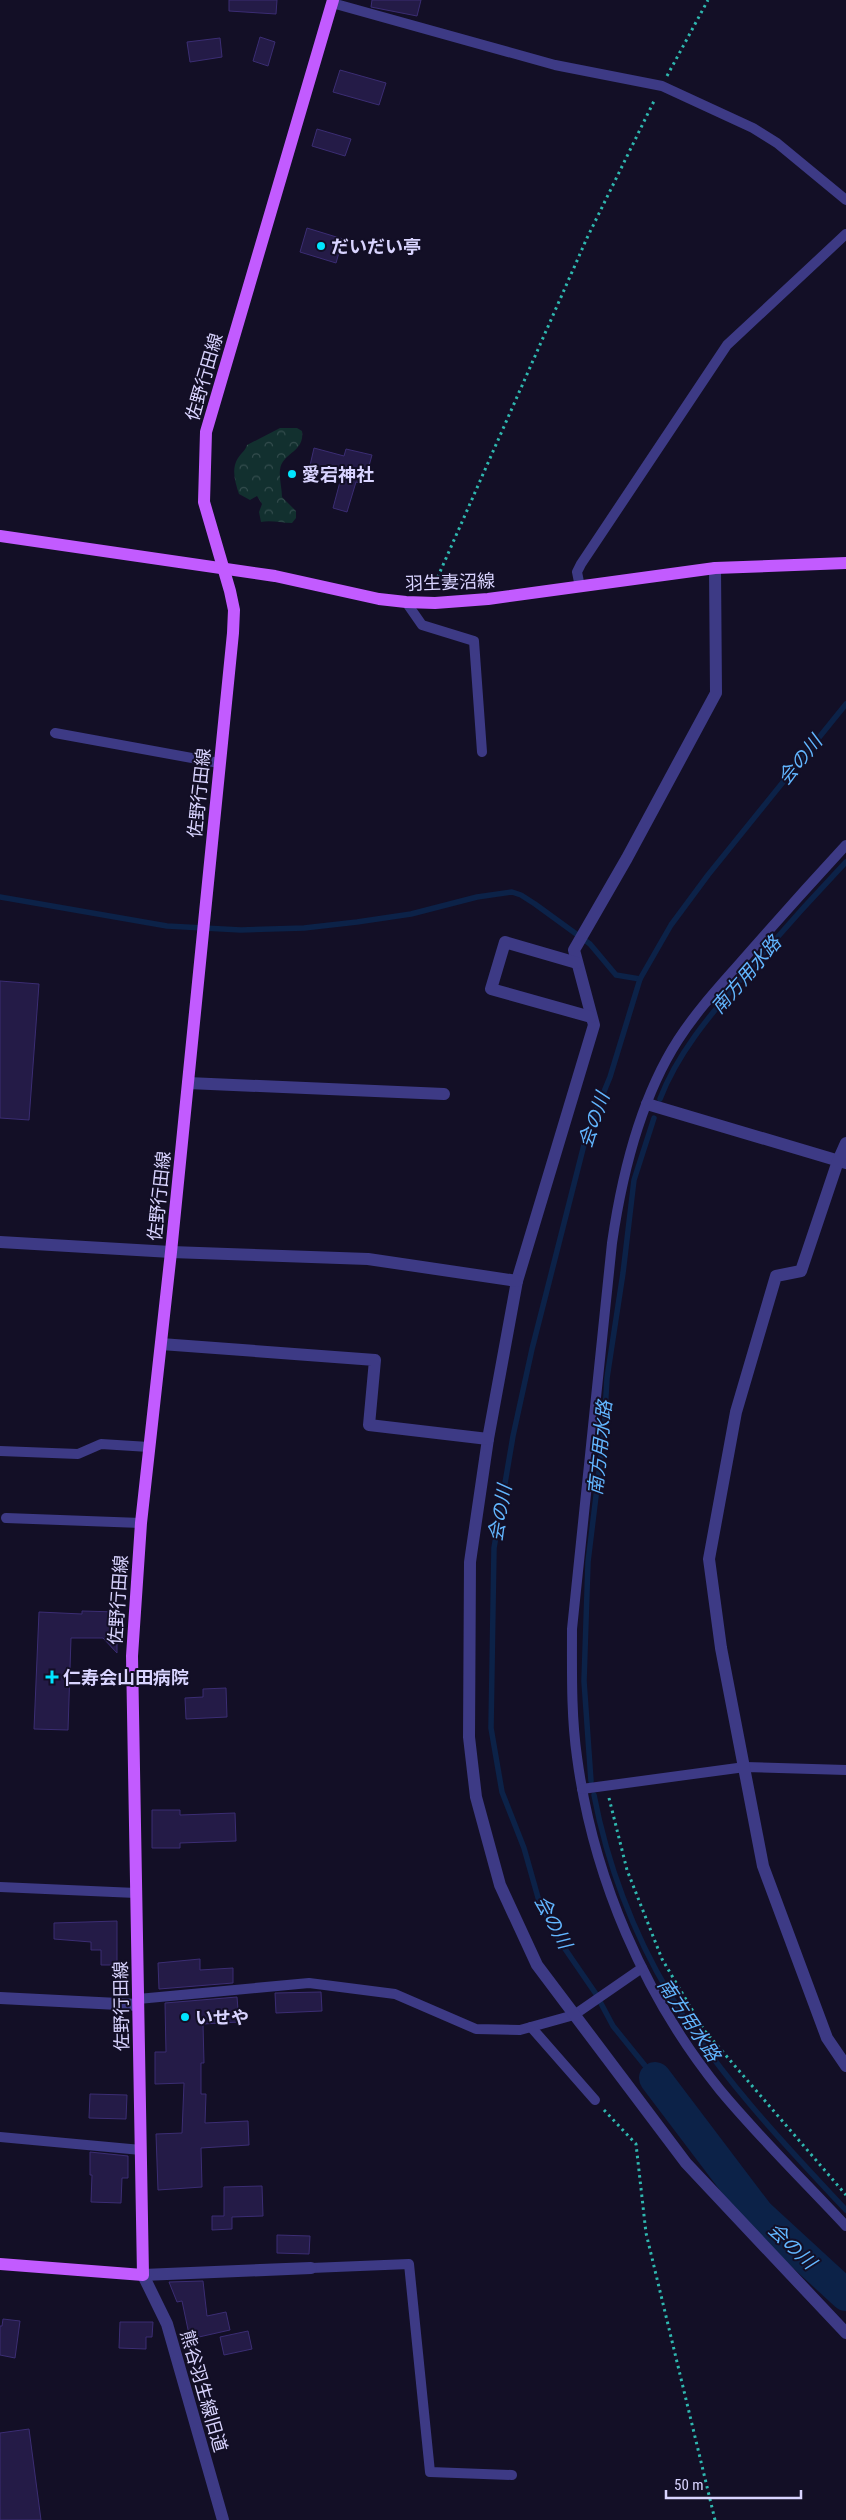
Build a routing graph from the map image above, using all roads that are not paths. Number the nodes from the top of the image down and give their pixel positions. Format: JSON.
{"nodes":[{"id":1,"x":333,"y":2,"type":"edge"},
{"id":2,"x":846,"y":200,"type":"edge"},
{"id":3,"x":846,"y":234,"type":"edge"},
{"id":4,"x":0,"y":536,"type":"edge"},
{"id":5,"x":846,"y":563,"type":"edge"},
{"id":6,"x":715,"y":568,"type":"junction"},
{"id":7,"x":224,"y":569,"type":"junction"},
{"id":8,"x":580,"y":587,"type":"junction"},
{"id":9,"x":406,"y":602,"type":"junction"},
{"id":10,"x":55,"y":733,"type":"dead end"},
{"id":11,"x":482,"y":752,"type":"dead end"},
{"id":12,"x":219,"y":763,"type":"junction"},
{"id":13,"x":846,"y":845,"type":"edge"},
{"id":14,"x":578,"y":963,"type":"junction"},
{"id":15,"x":591,"y":1017,"type":"junction"},
{"id":16,"x":188,"y":1083,"type":"junction"},
{"id":17,"x":444,"y":1094,"type":"dead end"},
{"id":18,"x":647,"y":1104,"type":"junction"},
{"id":19,"x":846,"y":1142,"type":"edge"},
{"id":20,"x":842,"y":1162,"type":"edge"},
{"id":21,"x":0,"y":1242,"type":"edge"},
{"id":22,"x":172,"y":1252,"type":"junction"},
{"id":23,"x":518,"y":1281,"type":"junction"},
{"id":24,"x":161,"y":1344,"type":"junction"},
{"id":25,"x":488,"y":1439,"type":"junction"},
{"id":26,"x":150,"y":1447,"type":"junction"},
{"id":27,"x":0,"y":1451,"type":"edge"},
{"id":28,"x":6,"y":1518,"type":"dead end"},
{"id":29,"x":141,"y":1523,"type":"junction"},
{"id":30,"x":745,"y":1767,"type":"junction"},
{"id":31,"x":846,"y":1770,"type":"edge"},
{"id":32,"x":582,"y":1789,"type":"junction"},
{"id":33,"x":0,"y":1887,"type":"edge"},
{"id":34,"x":136,"y":1894,"type":"junction"},
{"id":35,"x":642,"y":1968,"type":"junction"},
{"id":36,"x":0,"y":1998,"type":"edge"},
{"id":37,"x":138,"y":2002,"type":"junction"},
{"id":38,"x":574,"y":2015,"type":"junction"},
{"id":39,"x":531,"y":2027,"type":"junction"},
{"id":40,"x":846,"y":2066,"type":"edge"},
{"id":41,"x":595,"y":2100,"type":"road end"},
{"id":42,"x":0,"y":2137,"type":"edge"},
{"id":43,"x":141,"y":2150,"type":"junction"},
{"id":44,"x":846,"y":2226,"type":"edge"},
{"id":45,"x":0,"y":2264,"type":"edge"},
{"id":46,"x":311,"y":2268,"type":"joint"},
{"id":47,"x":143,"y":2275,"type":"junction"},
{"id":48,"x":846,"y":2333,"type":"edge"},
{"id":49,"x":512,"y":2475,"type":"dead end"},
{"id":50,"x":223,"y":2520,"type":"edge"}],
"edges":[{"from":1,"to":2,"type":"lane"},
{"from":1,"to":7,"type":"main road","name":"佐野行田線"},
{"from":3,"to":8,"type":"lane"},
{"from":4,"to":7,"type":"main road","name":"羽生妻沼線"},
{"from":5,"to":6,"type":"main road","name":"羽生妻沼線"},
{"from":6,"to":8,"type":"main road","name":"羽生妻沼線"},
{"from":6,"to":14,"type":"street"},
{"from":7,"to":9,"type":"main road","name":"羽生妻沼線"},
{"from":7,"to":12,"type":"main road","name":"佐野行田線"},
{"from":8,"to":9,"type":"main road","name":"羽生妻沼線"},
{"from":9,"to":11,"type":"lane"},
{"from":10,"to":12,"type":"lane"},
{"from":12,"to":16,"type":"main road","name":"佐野行田線"},
{"from":13,"to":18,"type":"lane"},
{"from":14,"to":15,"type":"street"},
{"from":14,"to":15,"type":"street"},
{"from":15,"to":23,"type":"street"},
{"from":16,"to":17,"type":"street"},
{"from":16,"to":22,"type":"main road","name":"佐野行田線"},
{"from":18,"to":20,"type":"street"},
{"from":18,"to":32,"type":"lane"},
{"from":19,"to":20,"type":"street"},
{"from":20,"to":30,"type":"street"},
{"from":21,"to":22,"type":"street"},
{"from":22,"to":23,"type":"street"},
{"from":22,"to":24,"type":"main road","name":"佐野行田線"},
{"from":23,"to":25,"type":"street"},
{"from":24,"to":25,"type":"street"},
{"from":24,"to":26,"type":"main road","name":"佐野行田線"},
{"from":25,"to":38,"type":"street"},
{"from":26,"to":27,"type":"lane"},
{"from":26,"to":29,"type":"main road","name":"佐野行田線"},
{"from":28,"to":29,"type":"lane"},
{"from":29,"to":34,"type":"main road","name":"佐野行田線"},
{"from":30,"to":31,"type":"lane"},
{"from":30,"to":32,"type":"lane"},
{"from":30,"to":40,"type":"street"},
{"from":32,"to":35,"type":"lane"},
{"from":33,"to":34,"type":"lane"},
{"from":34,"to":37,"type":"main road","name":"佐野行田線"},
{"from":35,"to":38,"type":"lane"},
{"from":35,"to":44,"type":"lane"},
{"from":36,"to":37,"type":"street"},
{"from":37,"to":39,"type":"lane"},
{"from":37,"to":43,"type":"main road","name":"佐野行田線"},
{"from":38,"to":39,"type":"lane"},
{"from":38,"to":48,"type":"street"},
{"from":39,"to":41,"type":"lane"},
{"from":42,"to":43,"type":"lane"},
{"from":43,"to":47,"type":"main road","name":"佐野行田線"},
{"from":45,"to":47,"type":"main road"},
{"from":46,"to":47,"type":"street"},
{"from":46,"to":49,"type":"lane"},
{"from":47,"to":50,"type":"street","name":"熊谷羽生線旧道"}]}
